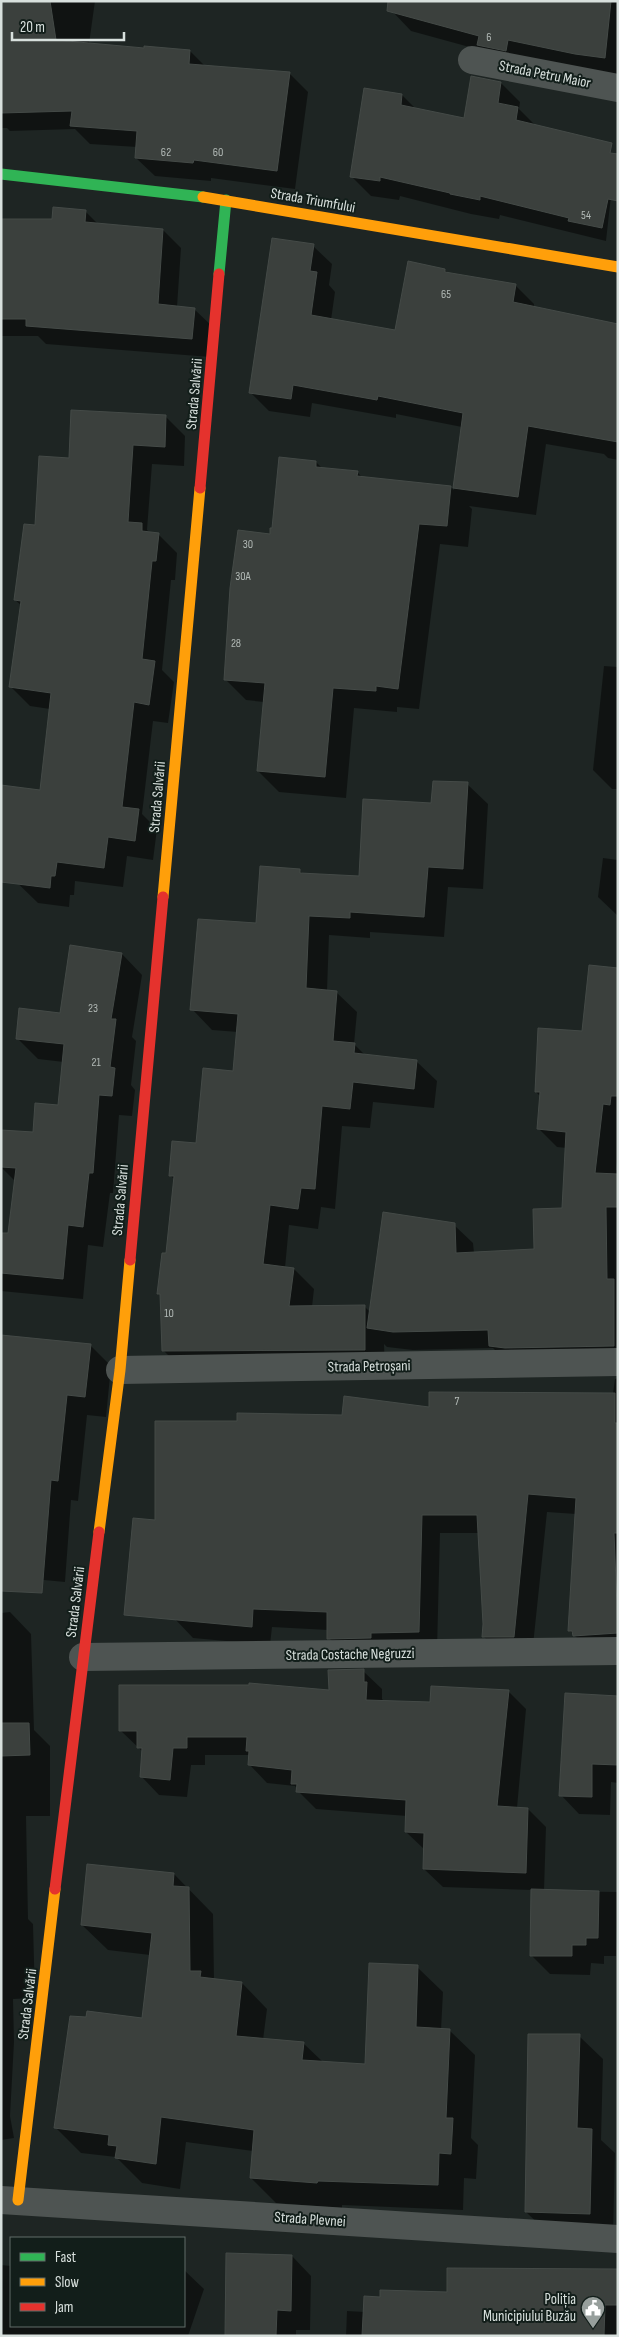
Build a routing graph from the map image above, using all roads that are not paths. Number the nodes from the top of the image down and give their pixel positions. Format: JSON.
{"nodes":[{"id":1,"x":472,"y":60,"type":"dead end"},
{"id":2,"x":618,"y":88,"type":"edge"},
{"id":3,"x":1,"y":174,"type":"edge"},
{"id":4,"x":226,"y":200,"type":"junction"},
{"id":5,"x":618,"y":266,"type":"edge"},
{"id":6,"x":618,"y":1362,"type":"edge"},
{"id":7,"x":120,"y":1370,"type":"junction"},
{"id":8,"x":618,"y":1651,"type":"edge"},
{"id":9,"x":83,"y":1657,"type":"junction"},
{"id":10,"x":10,"y":2200,"type":"edge"},
{"id":11,"x":618,"y":2239,"type":"edge"}],
"edges":[{"from":1,"to":2,"type":"street","name":"Strada Petru Maior"},
{"from":3,"to":4,"type":"street","name":"Strada Triumfului"},
{"from":4,"to":5,"type":"street","name":"Strada Triumfului"},
{"from":4,"to":7,"type":"street","name":"Strada Salvării"},
{"from":6,"to":7,"type":"street","name":"Strada Petroșani"},
{"from":7,"to":9,"type":"street","name":"Strada Salvării"},
{"from":8,"to":9,"type":"street","name":"Strada Costache Negruzzi"},
{"from":9,"to":10,"type":"street","name":"Strada Salvării"},
{"from":10,"to":11,"type":"street","name":"Strada Plevnei"}]}
